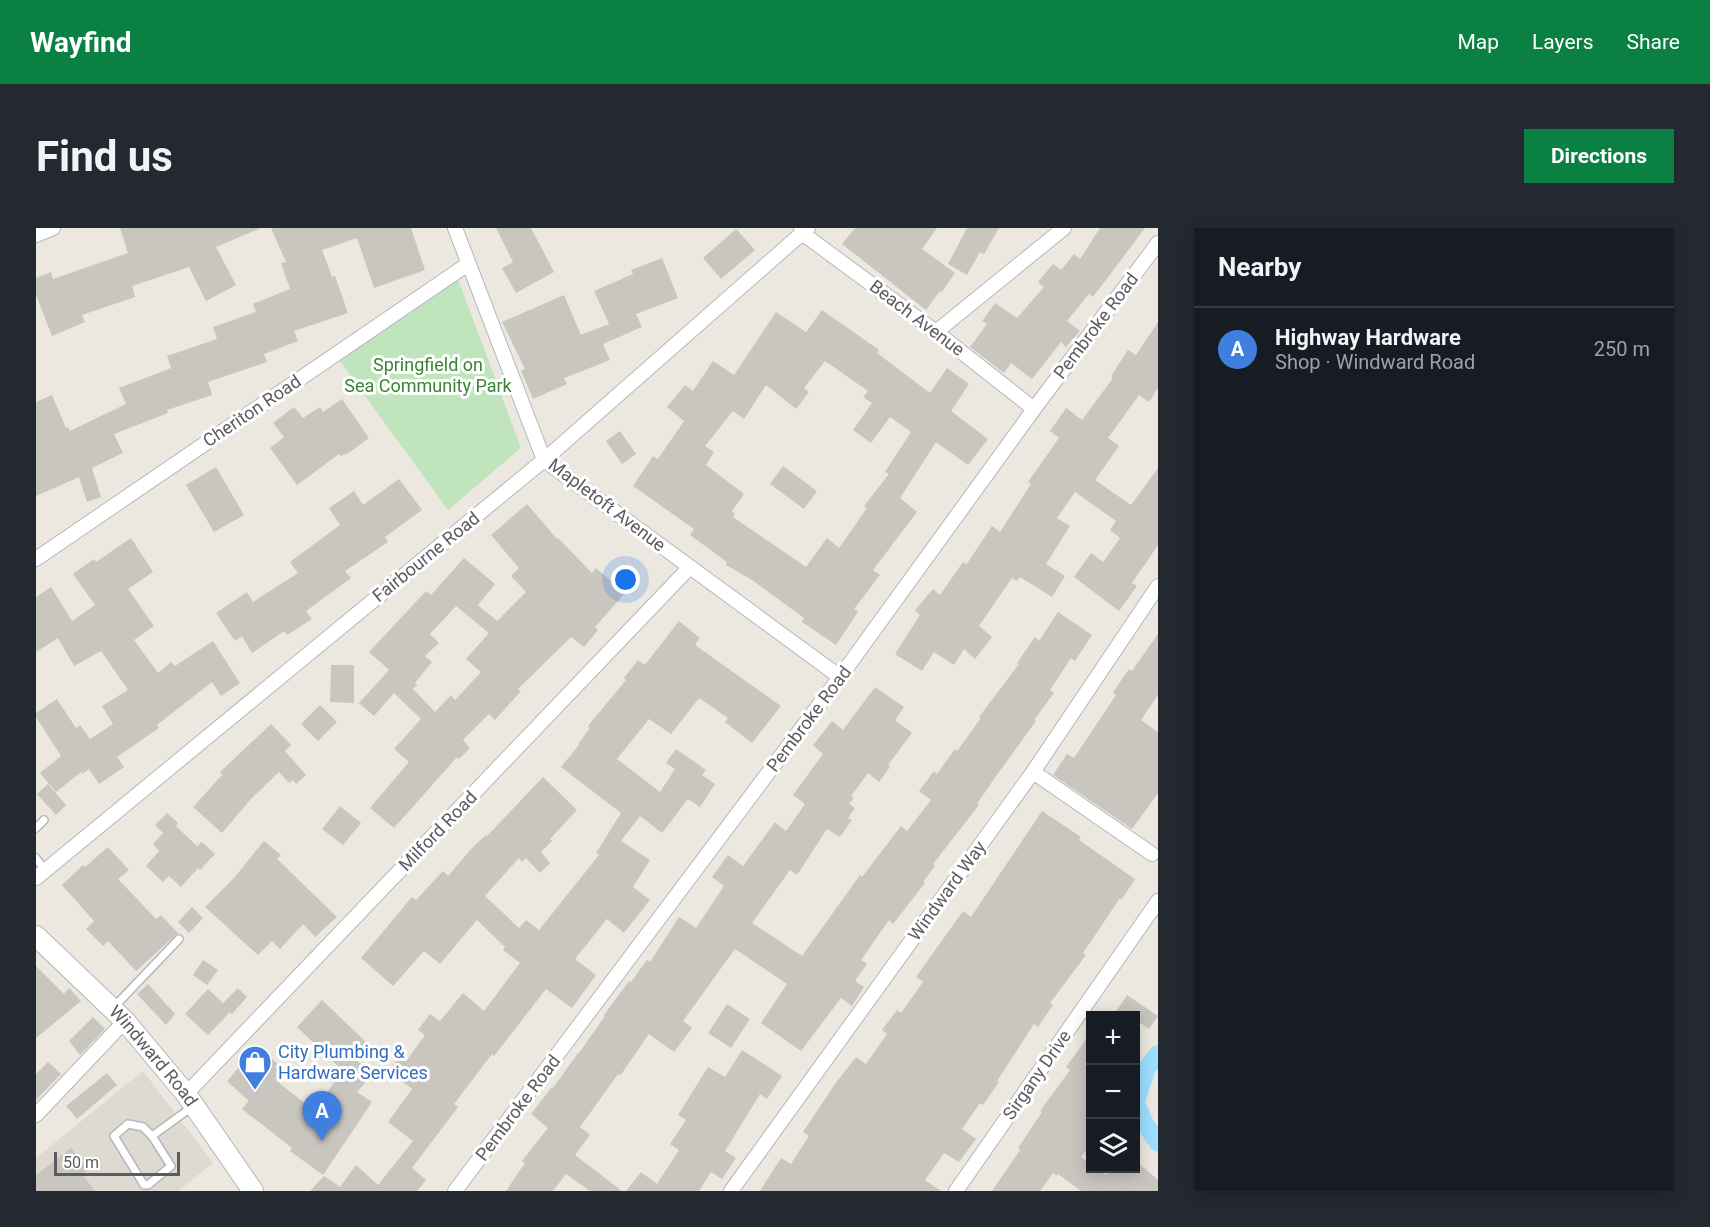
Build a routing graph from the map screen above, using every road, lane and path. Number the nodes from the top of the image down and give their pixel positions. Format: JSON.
{"nodes":[{"id":1,"x":52,"y":228,"type":"edge"},
{"id":2,"x":455,"y":228,"type":"edge"},
{"id":3,"x":1064,"y":228,"type":"edge"},
{"id":4,"x":804,"y":230,"type":"edge"},
{"id":5,"x":36,"y":235,"type":"edge"},
{"id":6,"x":1158,"y":243,"type":"edge"},
{"id":7,"x":468,"y":264,"type":"junction"},
{"id":8,"x":936,"y":332,"type":"junction"},
{"id":9,"x":1034,"y":409,"type":"junction"},
{"id":10,"x":544,"y":460,"type":"junction"},
{"id":11,"x":36,"y":559,"type":"edge"},
{"id":12,"x":690,"y":567,"type":"junction"},
{"id":13,"x":1158,"y":586,"type":"edge"},
{"id":14,"x":840,"y":677,"type":"junction"},
{"id":15,"x":1033,"y":772,"type":"junction"},
{"id":16,"x":44,"y":820,"type":"dead end"},
{"id":17,"x":36,"y":828,"type":"edge"},
{"id":18,"x":1156,"y":853,"type":"edge"},
{"id":19,"x":36,"y":858,"type":"edge"},
{"id":20,"x":41,"y":874,"type":"edge"},
{"id":21,"x":1158,"y":901,"type":"edge"},
{"id":22,"x":36,"y":936,"type":"edge"},
{"id":23,"x":179,"y":939,"type":"dead end"},
{"id":24,"x":119,"y":1015,"type":"junction"},
{"id":25,"x":190,"y":1100,"type":"junction"},
{"id":26,"x":36,"y":1115,"type":"edge"},
{"id":27,"x":152,"y":1136,"type":"junction"},
{"id":28,"x":144,"y":1188,"type":"edge"},
{"id":29,"x":254,"y":1191,"type":"edge"},
{"id":30,"x":455,"y":1191,"type":"edge"},
{"id":31,"x":731,"y":1191,"type":"edge"},
{"id":32,"x":956,"y":1191,"type":"edge"}],
"edges":[{"from":1,"to":5,"type":"street"},
{"from":2,"to":7,"type":"street","name":"Mapletoft Avenue"},
{"from":3,"to":8,"type":"street"},
{"from":4,"to":8,"type":"street","name":"Beach Avenue"},
{"from":4,"to":10,"type":"street","name":"Fairbourne Road"},
{"from":6,"to":9,"type":"street","name":"Pembroke Road"},
{"from":7,"to":10,"type":"street","name":"Mapletoft Avenue"},
{"from":7,"to":11,"type":"street","name":"Cheriton Road"},
{"from":8,"to":9,"type":"street","name":"Beach Avenue"},
{"from":9,"to":14,"type":"street","name":"Pembroke Road"},
{"from":10,"to":12,"type":"street","name":"Mapletoft Avenue"},
{"from":10,"to":20,"type":"street","name":"Fairbourne Road"},
{"from":12,"to":14,"type":"street","name":"Mapletoft Avenue"},
{"from":12,"to":25,"type":"street","name":"Milford Road"},
{"from":13,"to":15,"type":"street","name":"Windward Way"},
{"from":14,"to":30,"type":"street","name":"Pembroke Road"},
{"from":15,"to":18,"type":"street"},
{"from":15,"to":31,"type":"street","name":"Windward Way"},
{"from":16,"to":17,"type":"lane"},
{"from":19,"to":20,"type":"lane"},
{"from":21,"to":32,"type":"street","name":"Sirgany Drive"},
{"from":22,"to":24,"type":"main road","name":"Windward Road"},
{"from":23,"to":24,"type":"lane"},
{"from":24,"to":25,"type":"main road","name":"Windward Road"},
{"from":24,"to":26,"type":"street"},
{"from":25,"to":27,"type":"lane"},
{"from":25,"to":29,"type":"main road","name":"Windward Road"},
{"from":27,"to":28,"type":"lane"},
{"from":27,"to":28,"type":"lane"}]}
